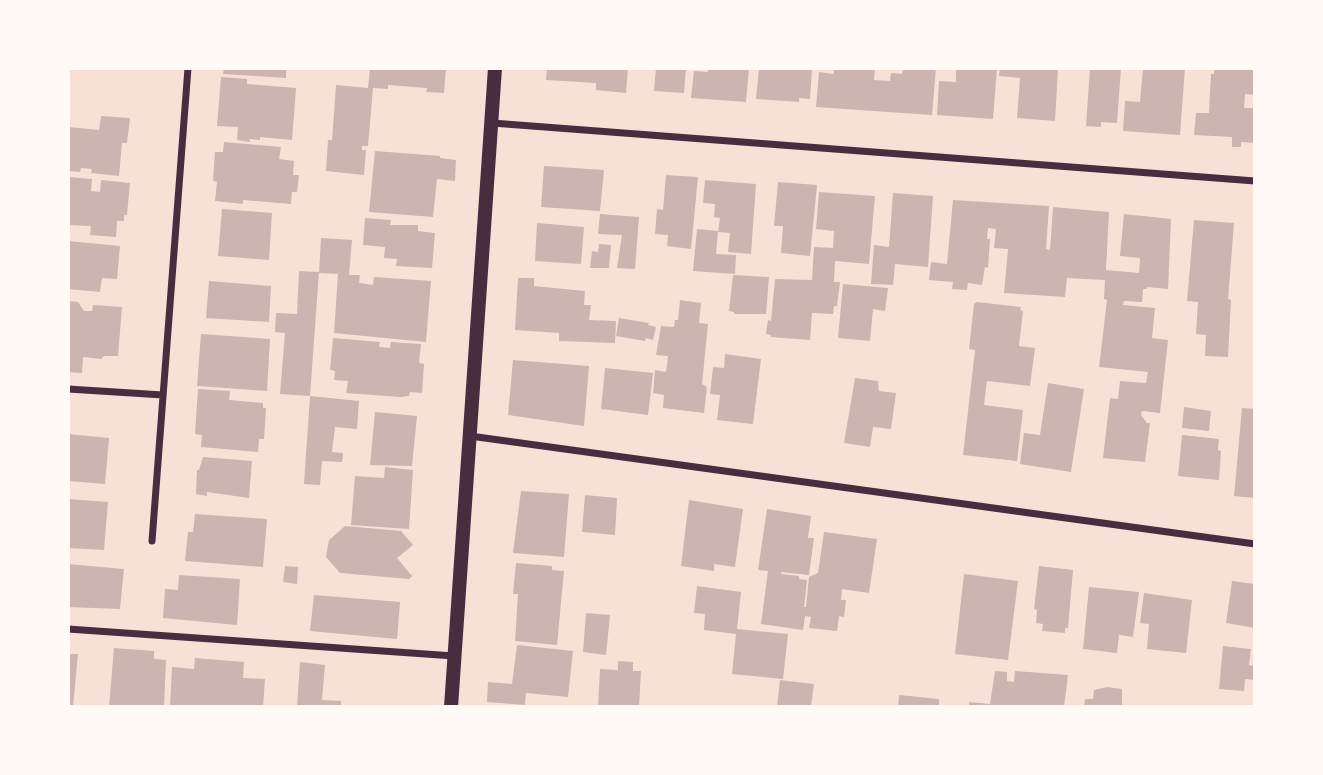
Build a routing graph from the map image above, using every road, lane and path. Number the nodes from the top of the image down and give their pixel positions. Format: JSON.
{"nodes":[{"id":1,"x":188,"y":68,"type":"edge"},
{"id":2,"x":495,"y":68,"type":"edge"},
{"id":3,"x":491,"y":122,"type":"junction"},
{"id":4,"x":1255,"y":181,"type":"edge"},
{"id":5,"x":68,"y":389,"type":"edge"},
{"id":6,"x":163,"y":395,"type":"junction"},
{"id":7,"x":470,"y":436,"type":"junction"},
{"id":8,"x":152,"y":541,"type":"dead end"},
{"id":9,"x":1255,"y":544,"type":"edge"},
{"id":10,"x":68,"y":629,"type":"edge"},
{"id":11,"x":454,"y":656,"type":"junction"},
{"id":12,"x":451,"y":707,"type":"edge"}],
"edges":[{"from":1,"to":6,"type":"street"},
{"from":2,"to":3,"type":"main road"},
{"from":3,"to":4,"type":"street"},
{"from":3,"to":7,"type":"main road"},
{"from":5,"to":6,"type":"street"},
{"from":6,"to":8,"type":"street"},
{"from":7,"to":9,"type":"street"},
{"from":7,"to":11,"type":"main road"},
{"from":10,"to":11,"type":"street"},
{"from":11,"to":12,"type":"main road"}]}
